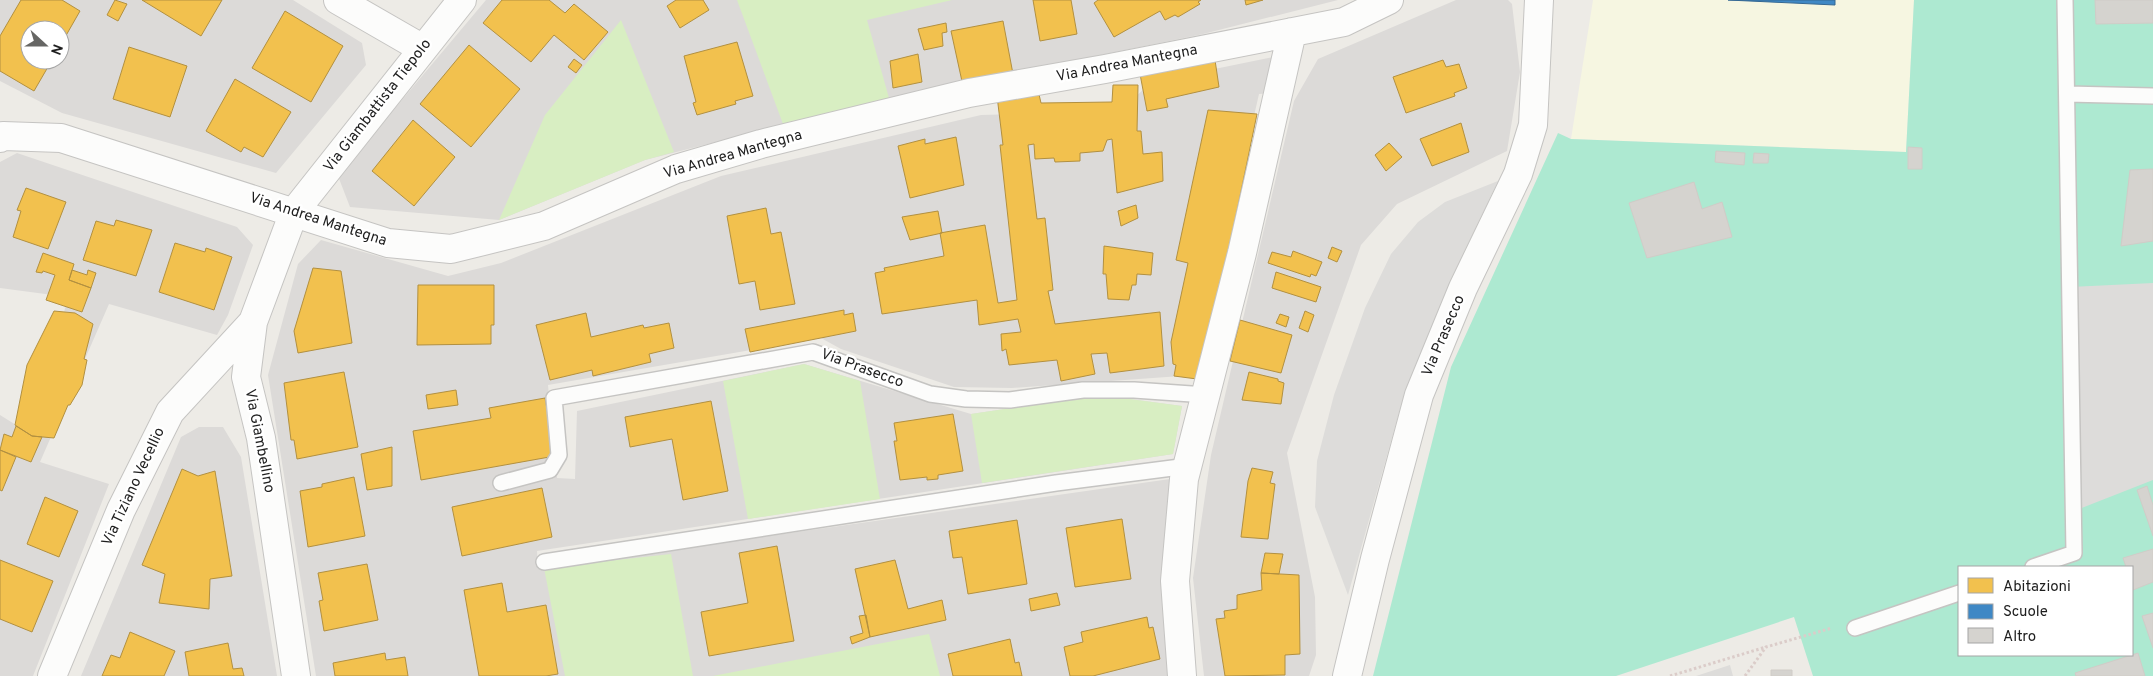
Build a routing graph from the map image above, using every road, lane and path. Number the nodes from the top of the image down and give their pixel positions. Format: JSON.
{"nodes":[{"id":1,"x":338,"y":0,"type":"edge"},
{"id":2,"x":462,"y":0,"type":"edge"},
{"id":3,"x":1389,"y":0,"type":"edge"},
{"id":4,"x":1539,"y":0,"type":"edge"},
{"id":5,"x":2065,"y":0,"type":"edge"},
{"id":6,"x":1292,"y":32,"type":"junction"},
{"id":7,"x":423,"y":49,"type":"junction"},
{"id":8,"x":2067,"y":94,"type":"junction"},
{"id":9,"x":2153,"y":96,"type":"edge"},
{"id":10,"x":0,"y":138,"type":"edge"},
{"id":11,"x":294,"y":212,"type":"junction"},
{"id":12,"x":253,"y":322,"type":"junction"},
{"id":13,"x":1206,"y":395,"type":"junction"},
{"id":14,"x":1188,"y":466,"type":"junction"},
{"id":15,"x":501,"y":483,"type":"dead end"},
{"id":16,"x":544,"y":562,"type":"dead end"},
{"id":17,"x":2036,"y":566,"type":"edge"},
{"id":18,"x":1958,"y":593,"type":"edge"},
{"id":19,"x":1855,"y":628,"type":"joint"},
{"id":20,"x":1766,"y":647,"type":"junction"},
{"id":21,"x":52,"y":676,"type":"edge"},
{"id":22,"x":296,"y":676,"type":"edge"},
{"id":23,"x":1182,"y":676,"type":"edge"},
{"id":24,"x":1347,"y":676,"type":"edge"},
{"id":25,"x":1670,"y":676,"type":"edge"},
{"id":26,"x":1745,"y":676,"type":"edge"}],
"edges":[{"from":1,"to":7,"type":"street"},
{"from":2,"to":7,"type":"street","name":"Via Giambattista Tiepolo"},
{"from":3,"to":6,"type":"street","name":"Via Andrea Mantegna"},
{"from":4,"to":24,"type":"street","name":"Via Prasecco"},
{"from":5,"to":8,"type":"lane"},
{"from":6,"to":11,"type":"street","name":"Via Andrea Mantegna"},
{"from":6,"to":13,"type":"street"},
{"from":7,"to":11,"type":"street","name":"Via Giambattista Tiepolo"},
{"from":8,"to":9,"type":"lane"},
{"from":8,"to":17,"type":"lane"},
{"from":10,"to":11,"type":"street","name":"Via Andrea Mantegna"},
{"from":11,"to":12,"type":"street","name":"Via Giambellino"},
{"from":12,"to":21,"type":"street","name":"Via Tiziano Vecellio"},
{"from":12,"to":22,"type":"street","name":"Via Giambellino"},
{"from":13,"to":14,"type":"street"},
{"from":13,"to":15,"type":"lane","name":"Via Prasecco"},
{"from":14,"to":16,"type":"lane"},
{"from":14,"to":23,"type":"street"},
{"from":18,"to":19,"type":"lane"},
{"from":19,"to":20,"type":"path"},
{"from":20,"to":25,"type":"path"},
{"from":20,"to":26,"type":"path"}]}
